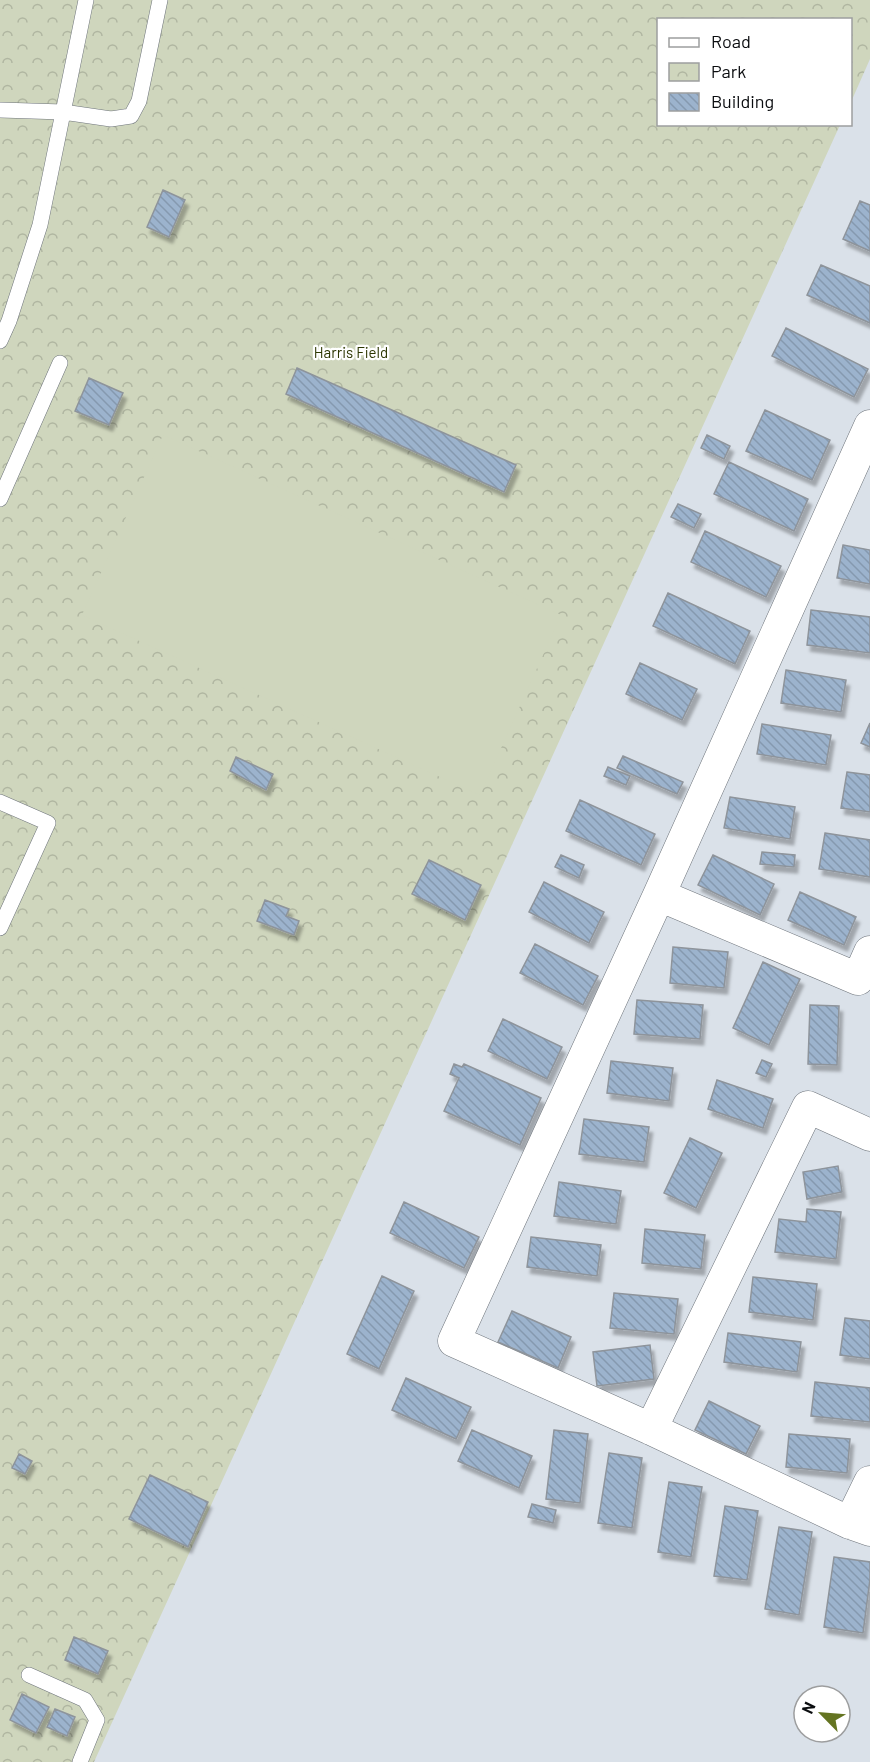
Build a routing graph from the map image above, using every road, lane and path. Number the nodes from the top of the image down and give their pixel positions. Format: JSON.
{"nodes":[{"id":1,"x":86,"y":0,"type":"edge"},
{"id":2,"x":160,"y":0,"type":"edge"},
{"id":3,"x":0,"y":110,"type":"edge"},
{"id":4,"x":63,"y":112,"type":"junction"},
{"id":5,"x":0,"y":341,"type":"edge"},
{"id":6,"x":60,"y":363,"type":"dead end"},
{"id":7,"x":868,"y":435,"type":"edge"},
{"id":8,"x":0,"y":499,"type":"edge"},
{"id":9,"x":0,"y":802,"type":"edge"},
{"id":10,"x":659,"y":895,"type":"junction"},
{"id":11,"x":0,"y":927,"type":"edge"},
{"id":12,"x":870,"y":952,"type":"edge"},
{"id":13,"x":870,"y":1135,"type":"edge"},
{"id":14,"x":651,"y":1429,"type":"junction"},
{"id":15,"x":870,"y":1482,"type":"edge"},
{"id":16,"x":860,"y":1526,"type":"edge"},
{"id":17,"x":29,"y":1675,"type":"dead end"},
{"id":18,"x":80,"y":1762,"type":"edge"}],
"edges":[{"from":1,"to":4,"type":"lane"},
{"from":2,"to":4,"type":"lane"},
{"from":3,"to":4,"type":"lane"},
{"from":4,"to":5,"type":"lane"},
{"from":6,"to":8,"type":"lane"},
{"from":7,"to":10,"type":"street"},
{"from":9,"to":11,"type":"lane"},
{"from":10,"to":12,"type":"street"},
{"from":10,"to":14,"type":"street"},
{"from":13,"to":14,"type":"street"},
{"from":14,"to":16,"type":"street"},
{"from":15,"to":16,"type":"street"},
{"from":17,"to":18,"type":"lane"}]}
